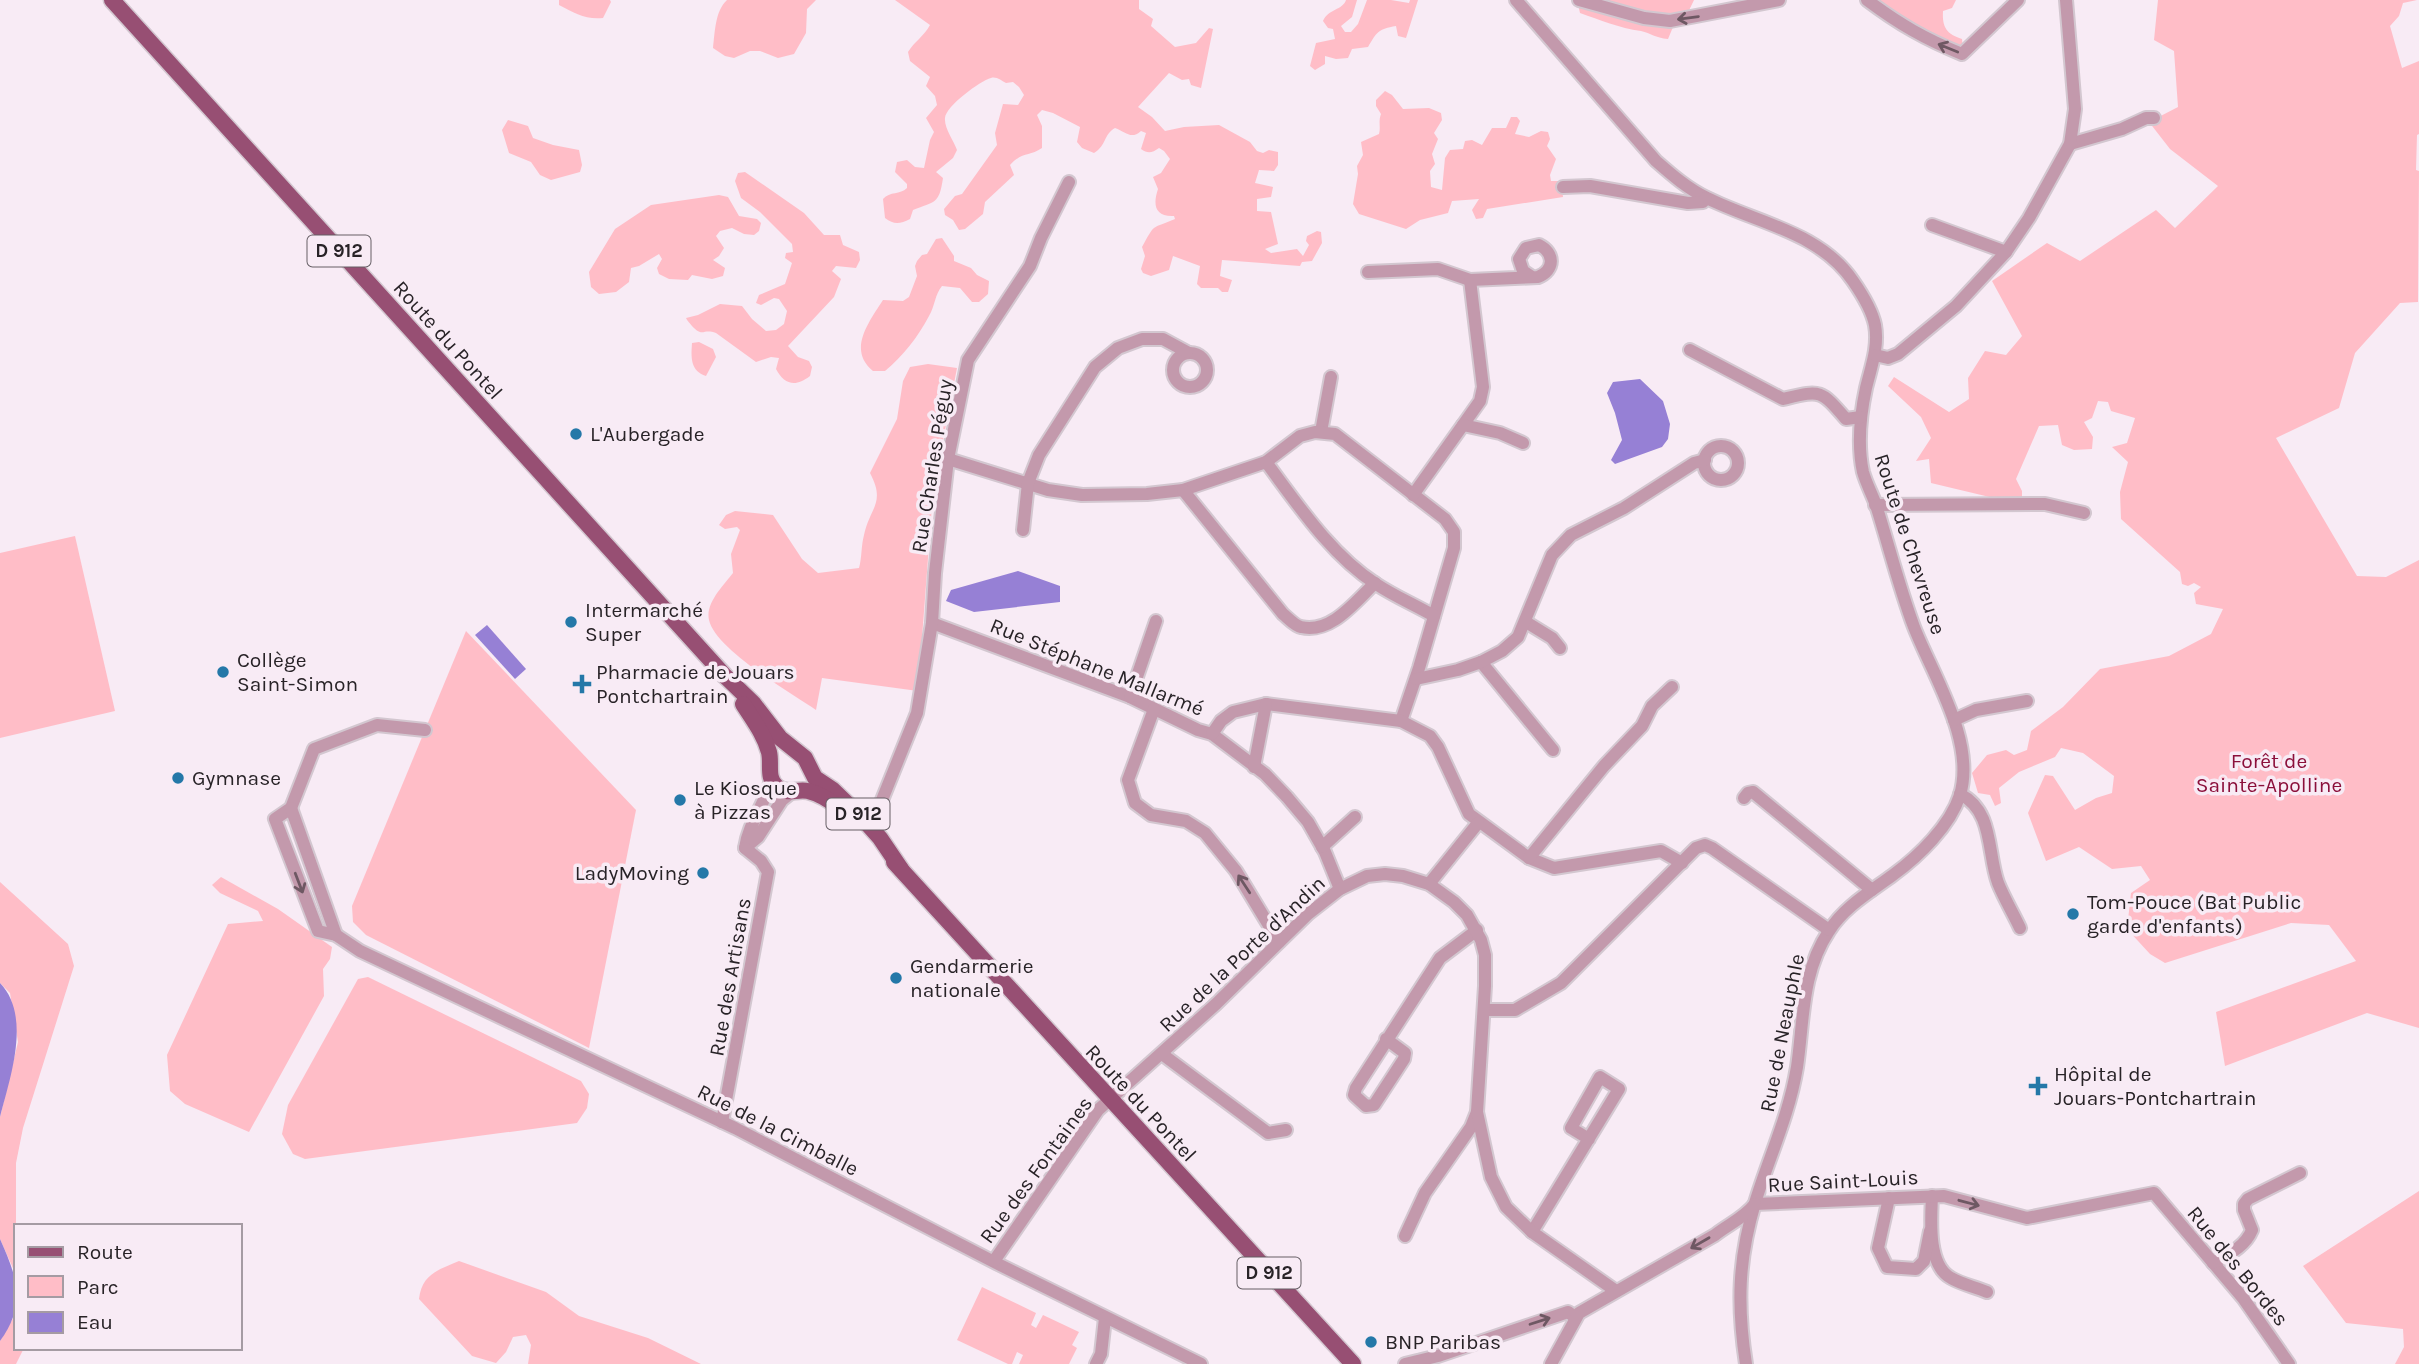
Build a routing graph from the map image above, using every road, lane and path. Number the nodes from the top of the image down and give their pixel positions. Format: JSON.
{"nodes":[{"id":1,"x":112,"y":0,"type":"edge"},
{"id":2,"x":1579,"y":0,"type":"edge"},
{"id":3,"x":1779,"y":0,"type":"edge"},
{"id":4,"x":1867,"y":0,"type":"edge"},
{"id":5,"x":2018,"y":0,"type":"edge"},
{"id":6,"x":2066,"y":0,"type":"edge"},
{"id":7,"x":1523,"y":2,"type":"edge"},
{"id":8,"x":2154,"y":118,"type":"dead end"},
{"id":9,"x":2070,"y":144,"type":"junction"},
{"id":10,"x":1069,"y":182,"type":"dead end"},
{"id":11,"x":1563,"y":187,"type":"dead end"},
{"id":12,"x":1706,"y":198,"type":"junction"},
{"id":13,"x":1932,"y":225,"type":"dead end"},
{"id":14,"x":2006,"y":252,"type":"junction"},
{"id":15,"x":1368,"y":272,"type":"dead end"},
{"id":16,"x":1532,"y":277,"type":"dead end"},
{"id":17,"x":1470,"y":281,"type":"junction"},
{"id":18,"x":1690,"y":350,"type":"dead end"},
{"id":19,"x":1187,"y":352,"type":"dead end"},
{"id":20,"x":1875,"y":355,"type":"junction"},
{"id":21,"x":1331,"y":377,"type":"dead end"},
{"id":22,"x":1861,"y":417,"type":"junction"},
{"id":23,"x":1463,"y":425,"type":"junction"},
{"id":24,"x":1321,"y":432,"type":"junction"},
{"id":25,"x":1524,"y":443,"type":"dead end"},
{"id":26,"x":948,"y":459,"type":"junction"},
{"id":27,"x":1705,"y":460,"type":"dead end"},
{"id":28,"x":1266,"y":462,"type":"junction"},
{"id":29,"x":1028,"y":484,"type":"junction"},
{"id":30,"x":1183,"y":491,"type":"junction"},
{"id":31,"x":1413,"y":495,"type":"junction"},
{"id":32,"x":1875,"y":505,"type":"junction"},
{"id":33,"x":2084,"y":513,"type":"dead end"},
{"id":34,"x":1023,"y":530,"type":"dead end"},
{"id":35,"x":1375,"y":583,"type":"junction"},
{"id":36,"x":1434,"y":616,"type":"junction"},
{"id":37,"x":1156,"y":621,"type":"dead end"},
{"id":38,"x":1526,"y":622,"type":"junction"},
{"id":39,"x":932,"y":623,"type":"junction"},
{"id":40,"x":1560,"y":648,"type":"dead end"},
{"id":41,"x":1481,"y":662,"type":"junction"},
{"id":42,"x":725,"y":676,"type":"junction"},
{"id":43,"x":1416,"y":679,"type":"junction"},
{"id":44,"x":1672,"y":687,"type":"dead end"},
{"id":45,"x":1130,"y":697,"type":"junction"},
{"id":46,"x":2027,"y":701,"type":"dead end"},
{"id":47,"x":1266,"y":704,"type":"junction"},
{"id":48,"x":1154,"y":709,"type":"junction"},
{"id":49,"x":1954,"y":720,"type":"junction"},
{"id":50,"x":1401,"y":721,"type":"junction"},
{"id":51,"x":425,"y":730,"type":"dead end"},
{"id":52,"x":1212,"y":734,"type":"junction"},
{"id":53,"x":1553,"y":750,"type":"dead end"},
{"id":54,"x":805,"y":760,"type":"junction"},
{"id":55,"x":1254,"y":767,"type":"junction"},
{"id":56,"x":771,"y":772,"type":"junction"},
{"id":57,"x":795,"y":791,"type":"junction"},
{"id":58,"x":1744,"y":798,"type":"dead end"},
{"id":59,"x":1958,"y":798,"type":"junction"},
{"id":60,"x":291,"y":808,"type":"junction"},
{"id":61,"x":1355,"y":817,"type":"dead end"},
{"id":62,"x":1478,"y":823,"type":"junction"},
{"id":63,"x":867,"y":824,"type":"junction"},
{"id":64,"x":1322,"y":847,"type":"junction"},
{"id":65,"x":745,"y":848,"type":"junction"},
{"id":66,"x":1529,"y":858,"type":"junction"},
{"id":67,"x":1682,"y":863,"type":"junction"},
{"id":68,"x":901,"y":869,"type":"junction"},
{"id":69,"x":1429,"y":884,"type":"junction"},
{"id":70,"x":1340,"y":889,"type":"junction"},
{"id":71,"x":1872,"y":890,"type":"junction"},
{"id":72,"x":2020,"y":928,"type":"dead end"},
{"id":73,"x":1477,"y":930,"type":"junction"},
{"id":74,"x":1829,"y":930,"type":"junction"},
{"id":75,"x":336,"y":935,"type":"junction"},
{"id":76,"x":1279,"y":942,"type":"junction"},
{"id":77,"x":1484,"y":1010,"type":"junction"},
{"id":78,"x":1386,"y":1039,"type":"junction"},
{"id":79,"x":1162,"y":1054,"type":"junction"},
{"id":80,"x":1110,"y":1100,"type":"junction"},
{"id":81,"x":1478,"y":1112,"type":"junction"},
{"id":82,"x":722,"y":1122,"type":"junction"},
{"id":83,"x":1286,"y":1130,"type":"dead end"},
{"id":84,"x":1588,"y":1139,"type":"junction"},
{"id":85,"x":2300,"y":1173,"type":"dead end"},
{"id":86,"x":2154,"y":1193,"type":"joint"},
{"id":87,"x":1932,"y":1196,"type":"junction"},
{"id":88,"x":1889,"y":1198,"type":"junction"},
{"id":89,"x":1755,"y":1204,"type":"junction"},
{"id":90,"x":1930,"y":1231,"type":"junction"},
{"id":91,"x":1532,"y":1232,"type":"junction"},
{"id":92,"x":1405,"y":1236,"type":"dead end"},
{"id":93,"x":994,"y":1261,"type":"junction"},
{"id":94,"x":2213,"y":1263,"type":"junction"},
{"id":95,"x":1616,"y":1291,"type":"junction"},
{"id":96,"x":1987,"y":1292,"type":"dead end"},
{"id":97,"x":1575,"y":1317,"type":"junction"},
{"id":98,"x":1105,"y":1318,"type":"junction"},
{"id":99,"x":1096,"y":1364,"type":"edge"},
{"id":100,"x":1201,"y":1364,"type":"edge"},
{"id":101,"x":1353,"y":1364,"type":"edge"},
{"id":102,"x":1405,"y":1364,"type":"edge"},
{"id":103,"x":1551,"y":1364,"type":"edge"},
{"id":104,"x":1746,"y":1364,"type":"edge"},
{"id":105,"x":2289,"y":1364,"type":"edge"}],
"edges":[{"from":1,"to":42,"type":"main road","name":"Route du Pontel","number":"D 912"},
{"from":3,"to":2,"type":"street","one_way":true},
{"from":5,"to":4,"type":"street","one_way":true},
{"from":6,"to":9,"type":"street"},
{"from":7,"to":12,"type":"street","name":"Route de Chevreuse"},
{"from":8,"to":9,"type":"street"},
{"from":9,"to":14,"type":"street"},
{"from":10,"to":26,"type":"street","name":"Rue Charles Péguy"},
{"from":11,"to":12,"type":"street"},
{"from":12,"to":20,"type":"street","name":"Route de Chevreuse"},
{"from":13,"to":14,"type":"street"},
{"from":14,"to":20,"type":"street"},
{"from":15,"to":17,"type":"street"},
{"from":16,"to":17,"type":"street"},
{"from":17,"to":23,"type":"street"},
{"from":18,"to":22,"type":"street"},
{"from":19,"to":29,"type":"street"},
{"from":20,"to":22,"type":"street","name":"Route de Chevreuse"},
{"from":21,"to":24,"type":"street"},
{"from":22,"to":32,"type":"street","name":"Route de Chevreuse"},
{"from":23,"to":25,"type":"street"},
{"from":23,"to":31,"type":"street"},
{"from":24,"to":28,"type":"street"},
{"from":24,"to":31,"type":"street"},
{"from":26,"to":29,"type":"street"},
{"from":26,"to":39,"type":"street","name":"Rue Charles Péguy"},
{"from":27,"to":38,"type":"street"},
{"from":28,"to":30,"type":"street"},
{"from":28,"to":35,"type":"street"},
{"from":29,"to":30,"type":"street"},
{"from":29,"to":34,"type":"street"},
{"from":30,"to":35,"type":"street"},
{"from":31,"to":36,"type":"street"},
{"from":32,"to":33,"type":"street"},
{"from":32,"to":49,"type":"street","name":"Route de Chevreuse"},
{"from":35,"to":36,"type":"street"},
{"from":36,"to":43,"type":"street"},
{"from":37,"to":45,"type":"street"},
{"from":38,"to":40,"type":"street"},
{"from":38,"to":41,"type":"street"},
{"from":39,"to":45,"type":"street","name":"Rue Stéphane Mallarmé"},
{"from":39,"to":63,"type":"street","name":"Rue Charles Péguy"},
{"from":41,"to":43,"type":"street"},
{"from":41,"to":53,"type":"street"},
{"from":42,"to":54,"type":"main road","name":"Route du Pontel","number":"D 912"},
{"from":42,"to":56,"type":"main road","name":"Route du Pontel","number":"D 912"},
{"from":43,"to":50,"type":"street"},
{"from":44,"to":66,"type":"street"},
{"from":45,"to":48,"type":"street","name":"Rue Stéphane Mallarmé"},
{"from":46,"to":49,"type":"street"},
{"from":47,"to":50,"type":"street"},
{"from":47,"to":52,"type":"street"},
{"from":47,"to":55,"type":"street"},
{"from":48,"to":52,"type":"street","name":"Rue Stéphane Mallarmé"},
{"from":76,"to":48,"type":"street","one_way":true},
{"from":49,"to":59,"type":"street","name":"Route de Chevreuse"},
{"from":50,"to":62,"type":"street"},
{"from":51,"to":60,"type":"street"},
{"from":52,"to":55,"type":"street","name":"Rue Stéphane Mallarmé"},
{"from":54,"to":56,"type":"main road"},
{"from":54,"to":57,"type":"main road"},
{"from":54,"to":63,"type":"main road","name":"Route du Pontel","number":"D 912"},
{"from":55,"to":64,"type":"street","name":"Rue Stéphane Mallarmé"},
{"from":56,"to":57,"type":"main road","name":"Route du Pontel"},
{"from":56,"to":65,"type":"street"},
{"from":57,"to":65,"type":"street"},
{"from":57,"to":68,"type":"main road","name":"Route du Pontel","number":"D 912"},
{"from":58,"to":71,"type":"street"},
{"from":59,"to":71,"type":"street","name":"Rue de Neauphle"},
{"from":59,"to":72,"type":"street"},
{"from":60,"to":75,"type":"street"},
{"from":60,"to":75,"type":"street","name":"Rue de la Cimballe","one_way":true},
{"from":61,"to":64,"type":"street"},
{"from":62,"to":66,"type":"street"},
{"from":62,"to":69,"type":"street"},
{"from":63,"to":68,"type":"main road","name":"Route du Pontel","number":"D 912"},
{"from":64,"to":70,"type":"street","name":"Rue Stéphane Mallarmé"},
{"from":65,"to":82,"type":"street","name":"Rue des Artisans"},
{"from":66,"to":67,"type":"street"},
{"from":67,"to":74,"type":"street"},
{"from":67,"to":77,"type":"street"},
{"from":68,"to":80,"type":"main road","name":"Route du Pontel","number":"D 912"},
{"from":69,"to":70,"type":"street","name":"Rue de la Porte d'Andin"},
{"from":69,"to":73,"type":"street","name":"Rue de la Porte d'Andin"},
{"from":70,"to":76,"type":"street","name":"Rue de la Porte d'Andin"},
{"from":71,"to":74,"type":"street","name":"Rue de Neauphle"},
{"from":73,"to":77,"type":"street","name":"Rue de la Porte d'Andin"},
{"from":73,"to":78,"type":"street"},
{"from":74,"to":89,"type":"street","name":"Rue de Neauphle"},
{"from":75,"to":82,"type":"street","name":"Rue de la Cimballe"},
{"from":76,"to":79,"type":"street","name":"Rue de la Porte d'Andin"},
{"from":77,"to":81,"type":"street","name":"Rue de la Porte d'Andin"},
{"from":78,"to":78,"type":"street"},
{"from":79,"to":80,"type":"street","name":"Rue de la Porte d'Andin"},
{"from":79,"to":83,"type":"street"},
{"from":80,"to":93,"type":"street","name":"Rue des Fontaines"},
{"from":80,"to":101,"type":"main road","name":"Route du Pontel","number":"D 912"},
{"from":81,"to":91,"type":"street","name":"Rue de la Porte d'Andin"},
{"from":81,"to":92,"type":"street"},
{"from":82,"to":93,"type":"street","name":"Rue de la Cimballe"},
{"from":84,"to":84,"type":"street"},
{"from":84,"to":91,"type":"street"},
{"from":85,"to":94,"type":"street"},
{"from":87,"to":86,"type":"street","name":"Rue Saint-Louis","one_way":true},
{"from":86,"to":94,"type":"street","name":"Rue des Bordes"},
{"from":87,"to":88,"type":"street","name":"Rue Saint-Louis"},
{"from":87,"to":90,"type":"street"},
{"from":88,"to":89,"type":"street","name":"Rue Saint-Louis"},
{"from":88,"to":90,"type":"street"},
{"from":89,"to":95,"type":"street","name":"Rue Saint-Louis","one_way":true},
{"from":89,"to":104,"type":"street","name":"Rue de Neauphle"},
{"from":90,"to":96,"type":"street"},
{"from":91,"to":95,"type":"street","name":"Rue de la Porte d'Andin"},
{"from":93,"to":98,"type":"street","name":"Rue de la Cimballe"},
{"from":94,"to":105,"type":"street","name":"Rue des Bordes"},
{"from":95,"to":97,"type":"street","name":"Rue Saint-Louis"},
{"from":102,"to":97,"type":"street","name":"Rue Saint-Louis","one_way":true},
{"from":97,"to":103,"type":"street"},
{"from":98,"to":99,"type":"street"},
{"from":98,"to":100,"type":"street","name":"Rue de la Cimballe"}]}
